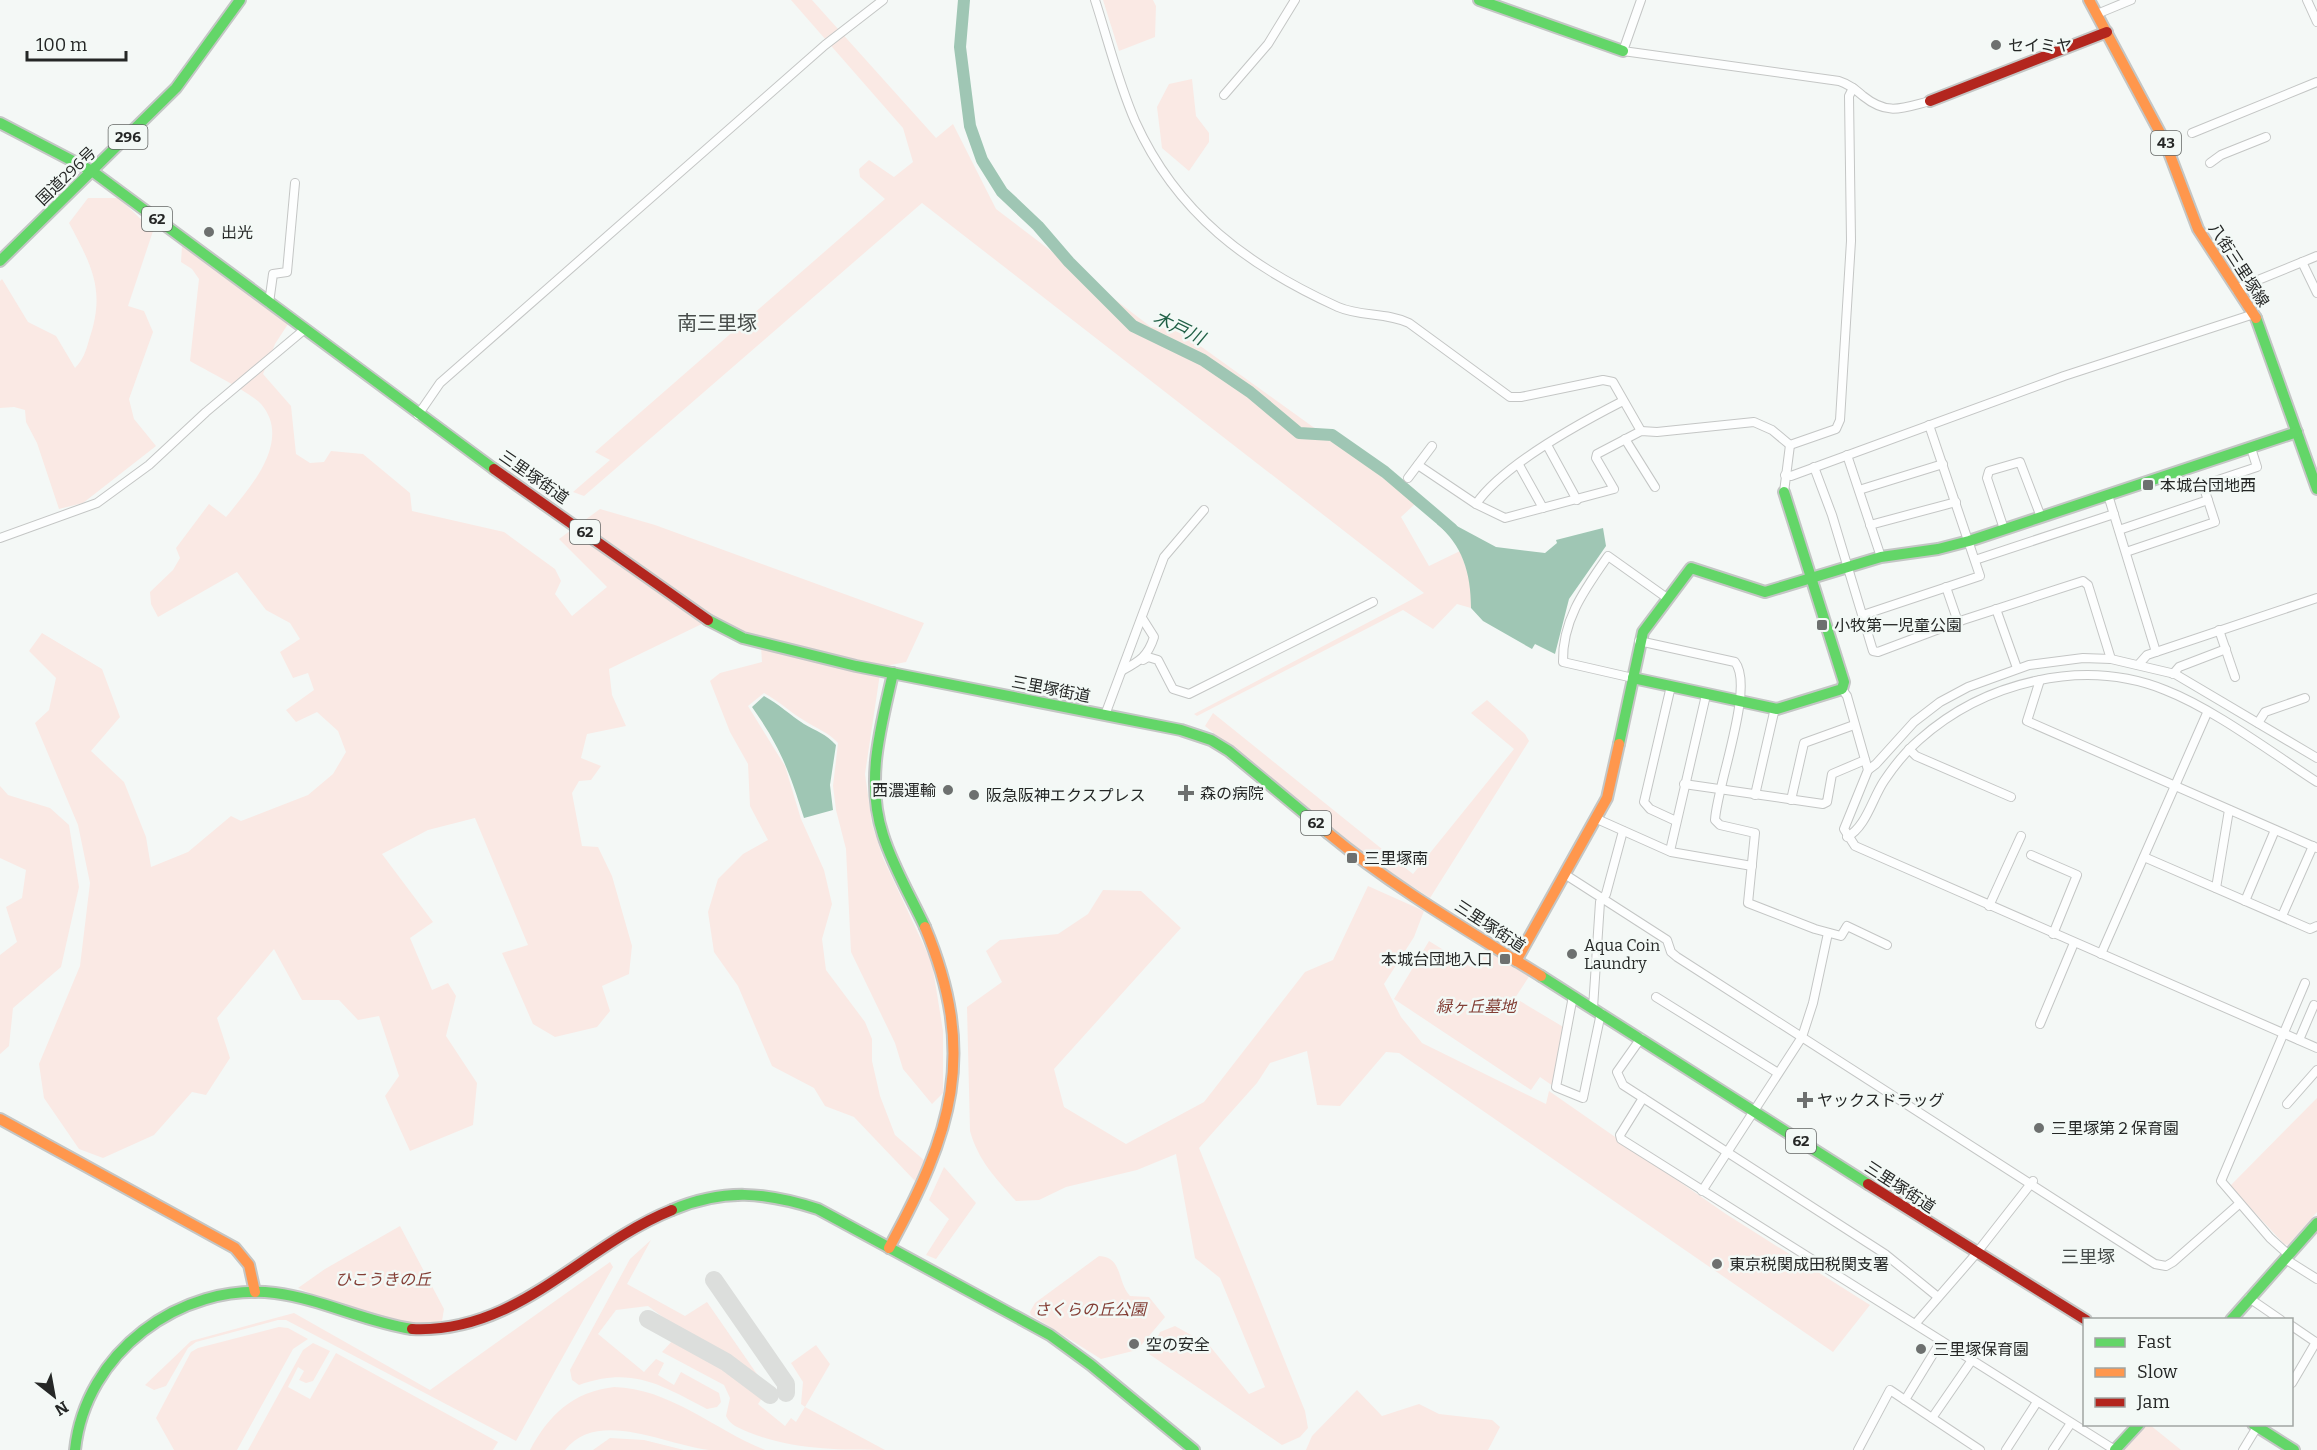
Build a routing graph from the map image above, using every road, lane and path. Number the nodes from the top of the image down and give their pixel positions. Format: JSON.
{"nodes":[{"id":1,"x":240,"y":0,"type":"edge"},
{"id":2,"x":883,"y":0,"type":"edge"},
{"id":3,"x":1095,"y":0,"type":"edge"},
{"id":4,"x":1295,"y":0,"type":"edge"},
{"id":5,"x":1479,"y":0,"type":"edge"},
{"id":6,"x":1641,"y":0,"type":"edge"},
{"id":7,"x":2089,"y":0,"type":"edge"},
{"id":8,"x":2131,"y":0,"type":"edge"},
{"id":9,"x":2307,"y":0,"type":"edge"},
{"id":10,"x":2097,"y":14,"type":"junction"},
{"id":11,"x":2317,"y":22,"type":"edge"},
{"id":12,"x":2107,"y":32,"type":"junction"},
{"id":13,"x":1623,"y":51,"type":"junction"},
{"id":14,"x":2317,"y":82,"type":"edge"},
{"id":15,"x":1853,"y":88,"type":"junction"},
{"id":16,"x":1224,"y":95,"type":"dead end"},
{"id":17,"x":1930,"y":101,"type":"joint"},
{"id":18,"x":0,"y":123,"type":"edge"},
{"id":19,"x":2192,"y":133,"type":"dead end"},
{"id":20,"x":2266,"y":137,"type":"dead end"},
{"id":21,"x":2210,"y":163,"type":"dead end"},
{"id":22,"x":92,"y":171,"type":"junction"},
{"id":23,"x":295,"y":183,"type":"dead end"},
{"id":24,"x":2317,"y":256,"type":"edge"},
{"id":25,"x":0,"y":261,"type":"edge"},
{"id":26,"x":2302,"y":262,"type":"junction"},
{"id":27,"x":2236,"y":289,"type":"junction"},
{"id":28,"x":2317,"y":293,"type":"edge"},
{"id":29,"x":269,"y":303,"type":"junction"},
{"id":30,"x":2254,"y":314,"type":"junction"},
{"id":31,"x":305,"y":329,"type":"junction"},
{"id":32,"x":1623,"y":401,"type":"junction"},
{"id":33,"x":418,"y":415,"type":"junction"},
{"id":34,"x":1929,"y":425,"type":"junction"},
{"id":35,"x":1641,"y":431,"type":"junction"},
{"id":36,"x":2297,"y":432,"type":"junction"},
{"id":37,"x":1625,"y":439,"type":"junction"},
{"id":38,"x":1547,"y":445,"type":"junction"},
{"id":39,"x":1790,"y":445,"type":"junction"},
{"id":40,"x":1432,"y":446,"type":"dead end"},
{"id":41,"x":2251,"y":448,"type":"junction"},
{"id":42,"x":1847,"y":455,"type":"junction"},
{"id":43,"x":1943,"y":464,"type":"junction"},
{"id":44,"x":1418,"y":465,"type":"junction"},
{"id":45,"x":1520,"y":465,"type":"junction"},
{"id":46,"x":1814,"y":467,"type":"junction"},
{"id":47,"x":1785,"y":475,"type":"junction"},
{"id":48,"x":1408,"y":478,"type":"dead end"},
{"id":49,"x":1655,"y":487,"type":"dead end"},
{"id":50,"x":2317,"y":489,"type":"edge"},
{"id":51,"x":1859,"y":490,"type":"junction"},
{"id":52,"x":1784,"y":492,"type":"joint"},
{"id":53,"x":2108,"y":495,"type":"junction"},
{"id":54,"x":1577,"y":500,"type":"junction"},
{"id":55,"x":2208,"y":500,"type":"junction"},
{"id":56,"x":1956,"y":502,"type":"junction"},
{"id":57,"x":1476,"y":504,"type":"junction"},
{"id":58,"x":1543,"y":508,"type":"junction"},
{"id":59,"x":1203,"y":510,"type":"dead end"},
{"id":60,"x":2114,"y":514,"type":"junction"},
{"id":61,"x":2041,"y":517,"type":"junction"},
{"id":62,"x":1870,"y":525,"type":"junction"},
{"id":63,"x":2004,"y":529,"type":"junction"},
{"id":64,"x":2118,"y":530,"type":"junction"},
{"id":65,"x":0,"y":538,"type":"edge"},
{"id":66,"x":1969,"y":541,"type":"junction"},
{"id":67,"x":2126,"y":552,"type":"junction"},
{"id":68,"x":1881,"y":557,"type":"junction"},
{"id":69,"x":1975,"y":560,"type":"junction"},
{"id":70,"x":1847,"y":567,"type":"junction"},
{"id":71,"x":1811,"y":579,"type":"junction"},
{"id":72,"x":1946,"y":587,"type":"junction"},
{"id":73,"x":1667,"y":598,"type":"junction"},
{"id":74,"x":2317,"y":598,"type":"edge"},
{"id":75,"x":1373,"y":602,"type":"dead end"},
{"id":76,"x":1996,"y":609,"type":"junction"},
{"id":77,"x":1863,"y":615,"type":"junction"},
{"id":78,"x":1142,"y":618,"type":"junction"},
{"id":79,"x":1958,"y":622,"type":"junction"},
{"id":80,"x":2219,"y":630,"type":"junction"},
{"id":81,"x":1639,"y":641,"type":"junction"},
{"id":82,"x":2226,"y":649,"type":"junction"},
{"id":83,"x":2156,"y":652,"type":"junction"},
{"id":84,"x":2111,"y":659,"type":"junction"},
{"id":85,"x":1143,"y":660,"type":"junction"},
{"id":86,"x":2139,"y":664,"type":"junction"},
{"id":87,"x":2017,"y":668,"type":"junction"},
{"id":88,"x":1123,"y":670,"type":"junction"},
{"id":89,"x":893,"y":673,"type":"junction"},
{"id":90,"x":2173,"y":674,"type":"junction"},
{"id":91,"x":2235,"y":676,"type":"dead end"},
{"id":92,"x":1633,"y":678,"type":"junction"},
{"id":93,"x":2040,"y":680,"type":"junction"},
{"id":94,"x":1671,"y":686,"type":"junction"},
{"id":95,"x":1842,"y":689,"type":"junction"},
{"id":96,"x":1706,"y":695,"type":"junction"},
{"id":97,"x":2305,"y":698,"type":"dead end"},
{"id":98,"x":1740,"y":701,"type":"junction"},
{"id":99,"x":1775,"y":708,"type":"junction"},
{"id":100,"x":2207,"y":713,"type":"junction"},
{"id":101,"x":1105,"y":715,"type":"junction"},
{"id":102,"x":2258,"y":723,"type":"junction"},
{"id":103,"x":1854,"y":725,"type":"junction"},
{"id":104,"x":1909,"y":749,"type":"junction"},
{"id":105,"x":2317,"y":758,"type":"edge"},
{"id":106,"x":1866,"y":760,"type":"junction"},
{"id":107,"x":1868,"y":770,"type":"junction"},
{"id":108,"x":2317,"y":782,"type":"edge"},
{"id":109,"x":1684,"y":784,"type":"junction"},
{"id":110,"x":2174,"y":785,"type":"junction"},
{"id":111,"x":1720,"y":790,"type":"junction"},
{"id":112,"x":1755,"y":795,"type":"junction"},
{"id":113,"x":2011,"y":797,"type":"dead end"},
{"id":114,"x":1791,"y":800,"type":"junction"},
{"id":115,"x":2229,"y":810,"type":"junction"},
{"id":116,"x":1597,"y":819,"type":"junction"},
{"id":117,"x":1676,"y":820,"type":"junction"},
{"id":118,"x":2275,"y":830,"type":"junction"},
{"id":119,"x":1623,"y":831,"type":"junction"},
{"id":120,"x":2021,"y":836,"type":"dead end"},
{"id":121,"x":1847,"y":837,"type":"junction"},
{"id":122,"x":2315,"y":847,"type":"edge"},
{"id":123,"x":1670,"y":851,"type":"junction"},
{"id":124,"x":2031,"y":855,"type":"dead end"},
{"id":125,"x":2144,"y":857,"type":"junction"},
{"id":126,"x":1752,"y":866,"type":"junction"},
{"id":127,"x":1566,"y":875,"type":"junction"},
{"id":128,"x":2216,"y":888,"type":"junction"},
{"id":129,"x":1602,"y":898,"type":"junction"},
{"id":130,"x":2245,"y":901,"type":"junction"},
{"id":131,"x":1989,"y":906,"type":"junction"},
{"id":132,"x":2282,"y":916,"type":"junction"},
{"id":133,"x":2317,"y":926,"type":"edge"},
{"id":134,"x":1828,"y":933,"type":"junction"},
{"id":135,"x":2053,"y":934,"type":"junction"},
{"id":136,"x":2074,"y":944,"type":"junction"},
{"id":137,"x":1887,"y":945,"type":"dead end"},
{"id":138,"x":2101,"y":954,"type":"junction"},
{"id":139,"x":1516,"y":961,"type":"junction"},
{"id":140,"x":2305,"y":983,"type":"dead end"},
{"id":141,"x":1573,"y":996,"type":"junction"},
{"id":142,"x":1656,"y":997,"type":"dead end"},
{"id":143,"x":2314,"y":1005,"type":"dead end"},
{"id":144,"x":1597,"y":1011,"type":"junction"},
{"id":145,"x":2040,"y":1024,"type":"dead end"},
{"id":146,"x":2283,"y":1033,"type":"junction"},
{"id":147,"x":1802,"y":1037,"type":"junction"},
{"id":148,"x":1641,"y":1038,"type":"junction"},
{"id":149,"x":2299,"y":1040,"type":"junction"},
{"id":150,"x":2317,"y":1048,"type":"edge"},
{"id":151,"x":2317,"y":1070,"type":"edge"},
{"id":152,"x":1778,"y":1073,"type":"junction"},
{"id":153,"x":1643,"y":1098,"type":"junction"},
{"id":154,"x":2287,"y":1104,"type":"dead end"},
{"id":155,"x":1755,"y":1111,"type":"junction"},
{"id":156,"x":0,"y":1119,"type":"edge"},
{"id":157,"x":1728,"y":1151,"type":"junction"},
{"id":158,"x":2032,"y":1182,"type":"junction"},
{"id":159,"x":1702,"y":1191,"type":"junction"},
{"id":160,"x":2239,"y":1204,"type":"junction"},
{"id":161,"x":2317,"y":1223,"type":"edge"},
{"id":162,"x":889,"y":1248,"type":"junction"},
{"id":163,"x":1978,"y":1251,"type":"junction"},
{"id":164,"x":2287,"y":1257,"type":"junction"},
{"id":165,"x":2317,"y":1279,"type":"edge"},
{"id":166,"x":255,"y":1292,"type":"junction"},
{"id":167,"x":1938,"y":1297,"type":"junction"},
{"id":168,"x":2249,"y":1298,"type":"junction"},
{"id":169,"x":2083,"y":1318,"type":"edge"},
{"id":170,"x":2233,"y":1318,"type":"edge"},
{"id":171,"x":2278,"y":1318,"type":"edge"},
{"id":172,"x":1916,"y":1323,"type":"junction"},
{"id":173,"x":2293,"y":1327,"type":"edge"},
{"id":174,"x":1941,"y":1341,"type":"junction"},
{"id":175,"x":2317,"y":1342,"type":"edge"},
{"id":176,"x":1971,"y":1360,"type":"junction"},
{"id":177,"x":2293,"y":1381,"type":"edge"},
{"id":178,"x":1905,"y":1400,"type":"junction"},
{"id":179,"x":2037,"y":1402,"type":"junction"},
{"id":180,"x":1932,"y":1418,"type":"junction"},
{"id":181,"x":2072,"y":1423,"type":"junction"},
{"id":182,"x":2138,"y":1426,"type":"edge"},
{"id":183,"x":2260,"y":1427,"type":"edge"},
{"id":184,"x":1976,"y":1449,"type":"edge"},
{"id":185,"x":2116,"y":1449,"type":"edge"},
{"id":186,"x":75,"y":1450,"type":"edge"},
{"id":187,"x":1194,"y":1450,"type":"edge"},
{"id":188,"x":1858,"y":1450,"type":"edge"},
{"id":189,"x":2006,"y":1450,"type":"edge"},
{"id":190,"x":2053,"y":1450,"type":"edge"},
{"id":191,"x":2243,"y":1450,"type":"edge"},
{"id":192,"x":2294,"y":1450,"type":"edge"}],
"edges":[{"from":1,"to":22,"type":"main road","name":"国道296号","number":"296"},
{"from":2,"to":33,"type":"street"},
{"from":3,"to":32,"type":"street"},
{"from":4,"to":16,"type":"street"},
{"from":5,"to":13,"type":"main road"},
{"from":6,"to":13,"type":"street"},
{"from":7,"to":10,"type":"main road","name":"八街三里塚線","number":"43"},
{"from":8,"to":10,"type":"street"},
{"from":9,"to":11,"type":"street"},
{"from":10,"to":12,"type":"main road","name":"八街三里塚線","number":"43"},
{"from":12,"to":17,"type":"main road"},
{"from":12,"to":27,"type":"main road","name":"八街三里塚線","number":"43"},
{"from":13,"to":15,"type":"street"},
{"from":14,"to":19,"type":"street"},
{"from":15,"to":17,"type":"street"},
{"from":15,"to":39,"type":"street"},
{"from":18,"to":22,"type":"main road","name":"三里塚街道","number":"62"},
{"from":20,"to":21,"type":"street"},
{"from":22,"to":25,"type":"main road","name":"国道296号","number":"296"},
{"from":22,"to":29,"type":"main road","name":"三里塚街道","number":"62"},
{"from":23,"to":29,"type":"street"},
{"from":24,"to":26,"type":"street"},
{"from":26,"to":27,"type":"street"},
{"from":26,"to":28,"type":"street"},
{"from":27,"to":30,"type":"main road","name":"八街三里塚線","number":"43"},
{"from":29,"to":31,"type":"main road","name":"三里塚街道","number":"62"},
{"from":30,"to":34,"type":"street"},
{"from":30,"to":36,"type":"main road","name":"八街三里塚線","number":"43"},
{"from":31,"to":33,"type":"main road","name":"三里塚街道","number":"62"},
{"from":31,"to":65,"type":"street"},
{"from":32,"to":35,"type":"street"},
{"from":32,"to":38,"type":"street"},
{"from":33,"to":89,"type":"main road","name":"三里塚街道","number":"62"},
{"from":34,"to":42,"type":"street"},
{"from":34,"to":43,"type":"street"},
{"from":35,"to":37,"type":"street"},
{"from":35,"to":39,"type":"street"},
{"from":36,"to":41,"type":"main road"},
{"from":36,"to":50,"type":"main road","name":"八街三里塚線","number":"43"},
{"from":37,"to":49,"type":"street"},
{"from":37,"to":54,"type":"street"},
{"from":38,"to":45,"type":"street"},
{"from":38,"to":54,"type":"street"},
{"from":39,"to":47,"type":"street"},
{"from":40,"to":44,"type":"street"},
{"from":41,"to":53,"type":"main road"},
{"from":41,"to":55,"type":"street"},
{"from":42,"to":46,"type":"street"},
{"from":42,"to":51,"type":"street"},
{"from":43,"to":51,"type":"street"},
{"from":43,"to":56,"type":"street"},
{"from":44,"to":48,"type":"street"},
{"from":44,"to":57,"type":"street"},
{"from":45,"to":57,"type":"street"},
{"from":45,"to":58,"type":"street"},
{"from":46,"to":47,"type":"street"},
{"from":46,"to":70,"type":"street"},
{"from":47,"to":52,"type":"street"},
{"from":51,"to":62,"type":"street"},
{"from":52,"to":71,"type":"main road"},
{"from":53,"to":60,"type":"street"},
{"from":53,"to":61,"type":"main road"},
{"from":54,"to":58,"type":"street"},
{"from":55,"to":64,"type":"street"},
{"from":55,"to":67,"type":"street"},
{"from":56,"to":62,"type":"street"},
{"from":56,"to":66,"type":"street"},
{"from":57,"to":58,"type":"street"},
{"from":59,"to":78,"type":"street"},
{"from":60,"to":64,"type":"street"},
{"from":60,"to":69,"type":"street"},
{"from":61,"to":63,"type":"main road"},
{"from":61,"to":63,"type":"street"},
{"from":62,"to":68,"type":"street"},
{"from":63,"to":66,"type":"main road"},
{"from":64,"to":67,"type":"street"},
{"from":66,"to":68,"type":"main road"},
{"from":66,"to":69,"type":"street"},
{"from":67,"to":83,"type":"street"},
{"from":68,"to":70,"type":"main road"},
{"from":69,"to":72,"type":"street"},
{"from":70,"to":71,"type":"main road"},
{"from":70,"to":77,"type":"street"},
{"from":71,"to":73,"type":"main road"},
{"from":71,"to":95,"type":"main road"},
{"from":72,"to":77,"type":"street"},
{"from":72,"to":79,"type":"street"},
{"from":73,"to":81,"type":"main road"},
{"from":73,"to":92,"type":"street"},
{"from":74,"to":80,"type":"street"},
{"from":75,"to":85,"type":"street"},
{"from":76,"to":79,"type":"street"},
{"from":76,"to":84,"type":"street"},
{"from":76,"to":87,"type":"street"},
{"from":77,"to":79,"type":"street"},
{"from":78,"to":85,"type":"street"},
{"from":78,"to":88,"type":"street"},
{"from":80,"to":82,"type":"street"},
{"from":80,"to":83,"type":"street"},
{"from":81,"to":92,"type":"main road"},
{"from":81,"to":98,"type":"street"},
{"from":82,"to":90,"type":"street"},
{"from":82,"to":91,"type":"street"},
{"from":83,"to":86,"type":"street"},
{"from":84,"to":86,"type":"street"},
{"from":84,"to":87,"type":"street"},
{"from":85,"to":88,"type":"street"},
{"from":86,"to":90,"type":"street"},
{"from":87,"to":107,"type":"street"},
{"from":88,"to":101,"type":"street"},
{"from":89,"to":101,"type":"main road","name":"三里塚街道","number":"62"},
{"from":89,"to":162,"type":"main road"},
{"from":90,"to":102,"type":"street"},
{"from":92,"to":94,"type":"main road"},
{"from":92,"to":116,"type":"main road"},
{"from":93,"to":100,"type":"street"},
{"from":93,"to":104,"type":"street"},
{"from":93,"to":110,"type":"street"},
{"from":94,"to":96,"type":"main road"},
{"from":94,"to":117,"type":"street"},
{"from":95,"to":99,"type":"main road"},
{"from":95,"to":103,"type":"street"},
{"from":96,"to":98,"type":"main road"},
{"from":96,"to":109,"type":"street"},
{"from":97,"to":102,"type":"street"},
{"from":98,"to":99,"type":"main road"},
{"from":98,"to":111,"type":"street"},
{"from":99,"to":112,"type":"street"},
{"from":100,"to":108,"type":"street"},
{"from":100,"to":110,"type":"street"},
{"from":101,"to":139,"type":"main road","name":"三里塚街道","number":"62"},
{"from":102,"to":105,"type":"street"},
{"from":103,"to":106,"type":"street"},
{"from":103,"to":114,"type":"street"},
{"from":104,"to":113,"type":"street"},
{"from":104,"to":121,"type":"street"},
{"from":106,"to":107,"type":"street"},
{"from":106,"to":114,"type":"street"},
{"from":107,"to":121,"type":"street"},
{"from":109,"to":111,"type":"street"},
{"from":109,"to":117,"type":"street"},
{"from":110,"to":115,"type":"street"},
{"from":110,"to":125,"type":"street"},
{"from":111,"to":112,"type":"street"},
{"from":111,"to":126,"type":"street"},
{"from":112,"to":114,"type":"street"},
{"from":115,"to":118,"type":"street"},
{"from":115,"to":128,"type":"street"},
{"from":116,"to":119,"type":"street"},
{"from":116,"to":127,"type":"main road"},
{"from":117,"to":123,"type":"street"},
{"from":118,"to":122,"type":"street"},
{"from":118,"to":130,"type":"street"},
{"from":119,"to":123,"type":"street"},
{"from":119,"to":129,"type":"street"},
{"from":120,"to":131,"type":"street"},
{"from":121,"to":131,"type":"street"},
{"from":122,"to":132,"type":"street"},
{"from":123,"to":126,"type":"street"},
{"from":124,"to":135,"type":"street"},
{"from":125,"to":128,"type":"street"},
{"from":125,"to":138,"type":"street"},
{"from":126,"to":134,"type":"street"},
{"from":127,"to":129,"type":"street"},
{"from":127,"to":139,"type":"main road"},
{"from":128,"to":130,"type":"street"},
{"from":129,"to":144,"type":"street"},
{"from":129,"to":147,"type":"street"},
{"from":130,"to":132,"type":"street"},
{"from":131,"to":135,"type":"street"},
{"from":132,"to":133,"type":"street"},
{"from":134,"to":137,"type":"street"},
{"from":134,"to":147,"type":"street"},
{"from":135,"to":136,"type":"street"},
{"from":136,"to":138,"type":"street"},
{"from":136,"to":145,"type":"street"},
{"from":138,"to":146,"type":"street"},
{"from":139,"to":141,"type":"main road","name":"三里塚街道","number":"62"},
{"from":140,"to":146,"type":"street"},
{"from":141,"to":144,"type":"main road","name":"三里塚街道","number":"62"},
{"from":141,"to":144,"type":"street"},
{"from":142,"to":152,"type":"street"},
{"from":143,"to":149,"type":"street"},
{"from":144,"to":148,"type":"main road","name":"三里塚街道","number":"62"},
{"from":146,"to":149,"type":"street"},
{"from":146,"to":160,"type":"street"},
{"from":147,"to":152,"type":"street"},
{"from":147,"to":158,"type":"street"},
{"from":148,"to":153,"type":"street"},
{"from":148,"to":155,"type":"main road","name":"三里塚街道","number":"62"},
{"from":149,"to":150,"type":"street"},
{"from":151,"to":154,"type":"street"},
{"from":152,"to":155,"type":"street"},
{"from":153,"to":157,"type":"street"},
{"from":153,"to":159,"type":"street"},
{"from":155,"to":157,"type":"street"},
{"from":155,"to":163,"type":"main road","name":"三里塚街道","number":"62"},
{"from":156,"to":166,"type":"main road"},
{"from":157,"to":159,"type":"street"},
{"from":157,"to":167,"type":"street"},
{"from":158,"to":160,"type":"street"},
{"from":158,"to":163,"type":"street"},
{"from":159,"to":172,"type":"street"},
{"from":160,"to":164,"type":"street"},
{"from":161,"to":164,"type":"main road"},
{"from":162,"to":166,"type":"main road"},
{"from":162,"to":187,"type":"main road"},
{"from":163,"to":167,"type":"street"},
{"from":163,"to":169,"type":"main road","name":"三里塚街道","number":"62"},
{"from":164,"to":165,"type":"street"},
{"from":164,"to":168,"type":"main road"},
{"from":166,"to":186,"type":"main road"},
{"from":167,"to":172,"type":"street"},
{"from":168,"to":170,"type":"main road"},
{"from":168,"to":171,"type":"street"},
{"from":172,"to":174,"type":"street"},
{"from":173,"to":175,"type":"street"},
{"from":174,"to":176,"type":"street"},
{"from":174,"to":178,"type":"street"},
{"from":175,"to":177,"type":"street"},
{"from":176,"to":179,"type":"street"},
{"from":176,"to":180,"type":"street"},
{"from":178,"to":180,"type":"street"},
{"from":178,"to":188,"type":"street"},
{"from":179,"to":181,"type":"street"},
{"from":179,"to":189,"type":"street"},
{"from":180,"to":184,"type":"street"},
{"from":181,"to":185,"type":"street"},
{"from":181,"to":190,"type":"street"},
{"from":182,"to":185,"type":"main road"},
{"from":183,"to":191,"type":"street"},
{"from":183,"to":192,"type":"main road"}]}
